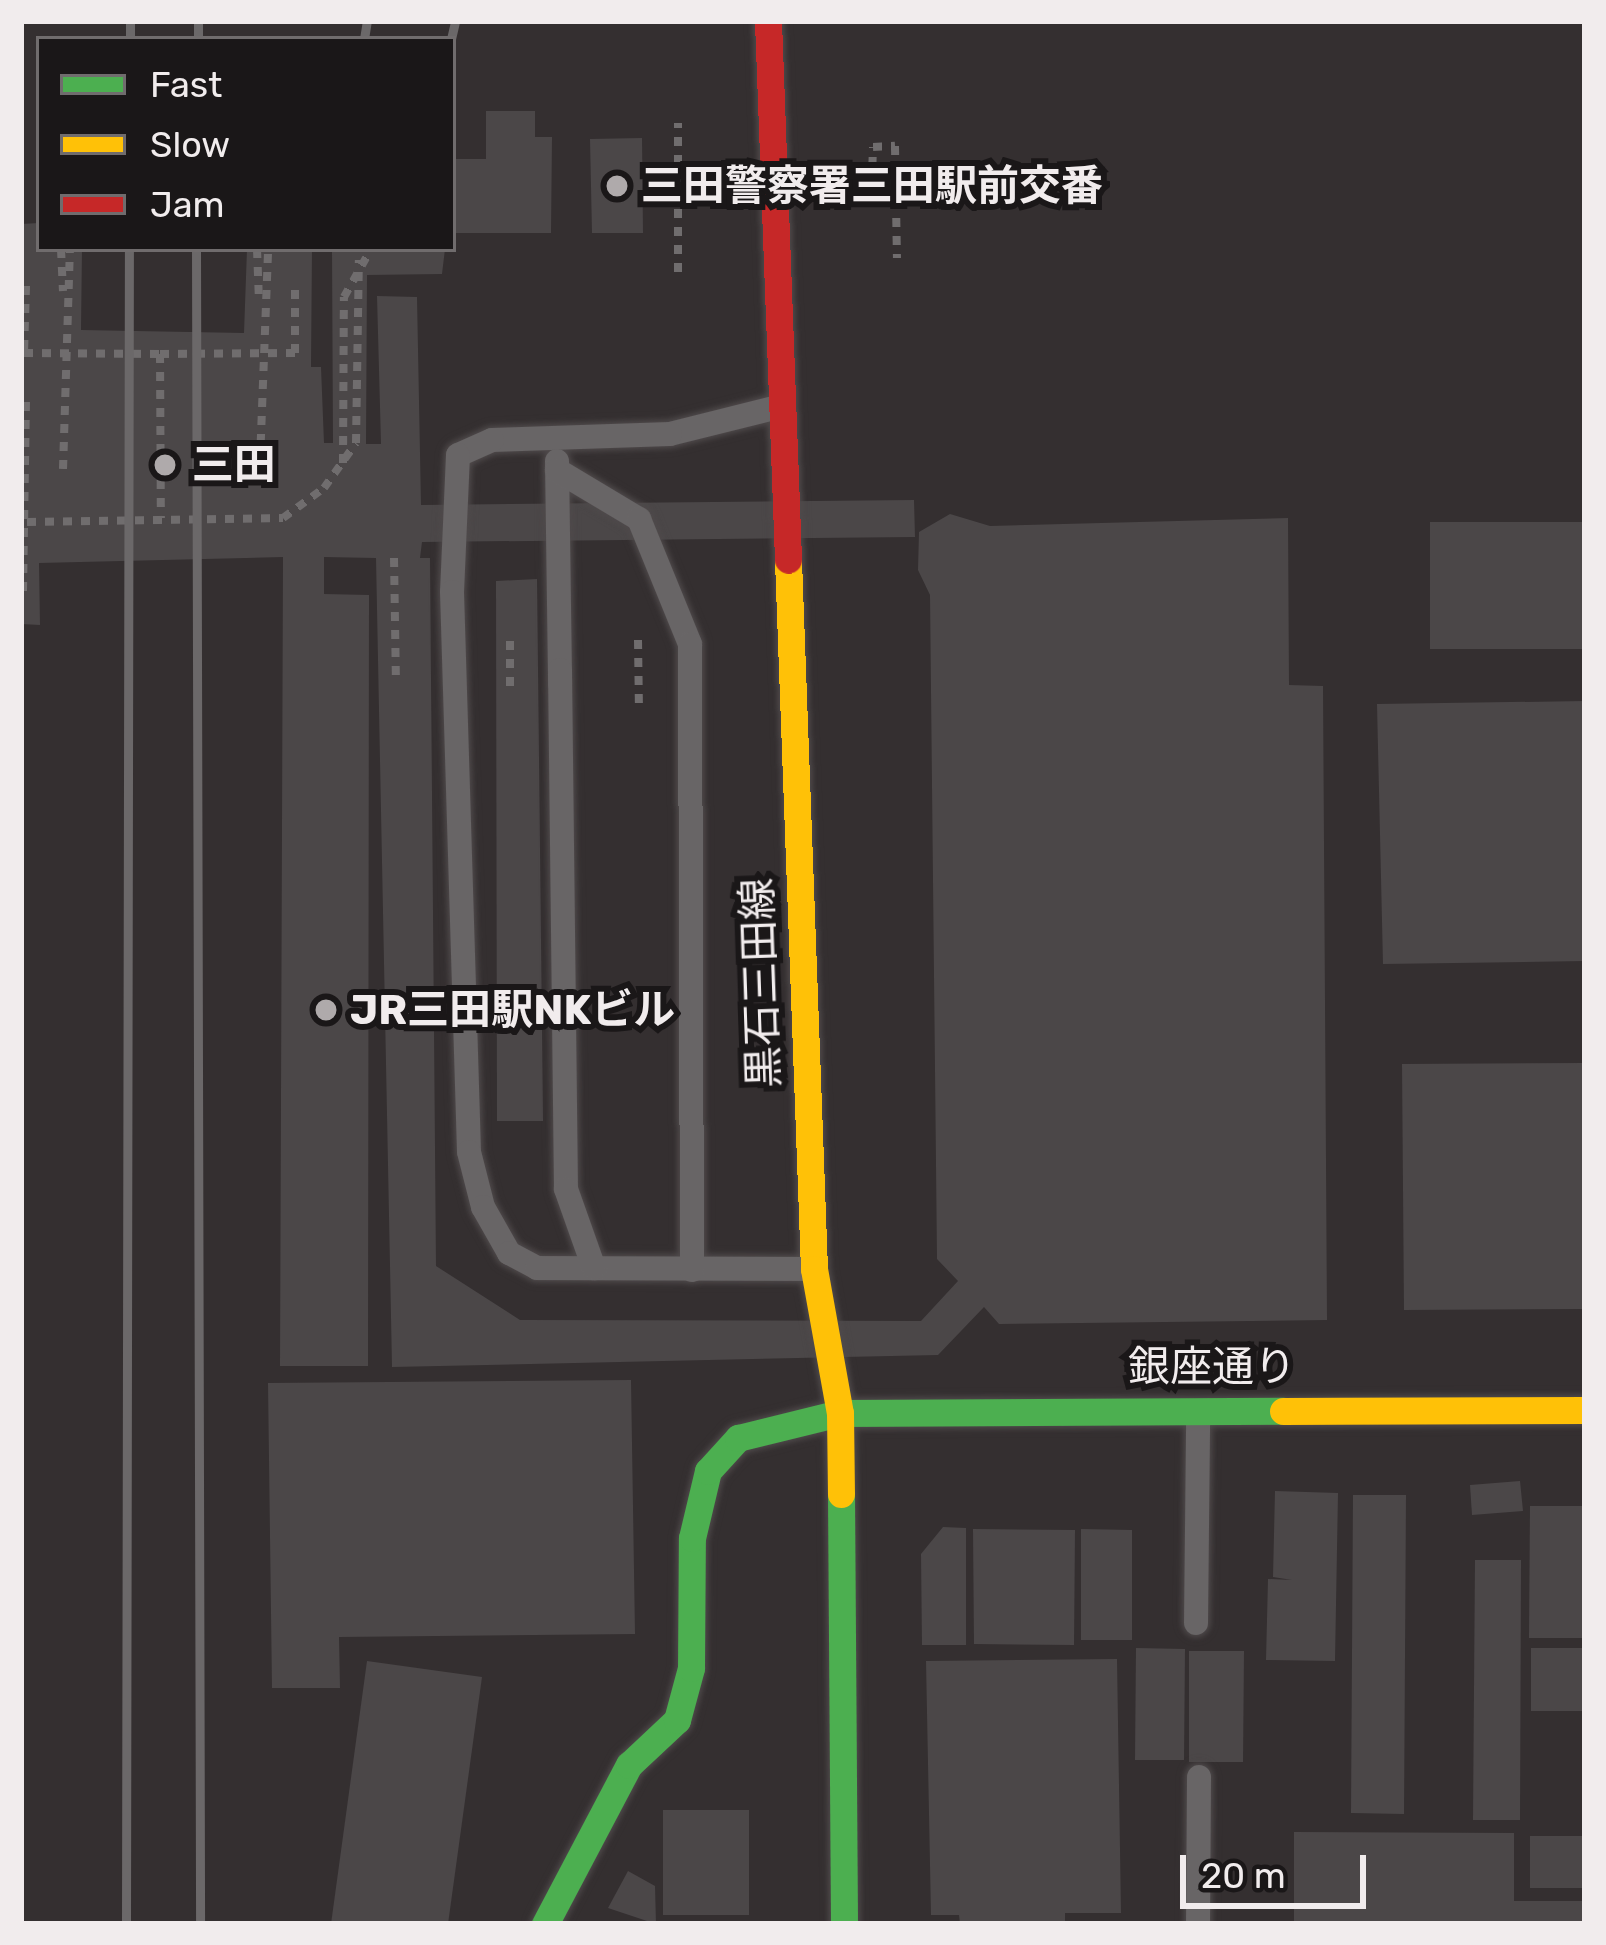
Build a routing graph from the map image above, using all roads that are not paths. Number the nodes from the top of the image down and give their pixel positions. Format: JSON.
{"nodes":[{"id":1,"x":770,"y":26,"type":"edge"},
{"id":2,"x":780,"y":406,"type":"junction"},
{"id":3,"x":556,"y":440,"type":"junction"},
{"id":4,"x":557,"y":470,"type":"junction"},
{"id":5,"x":594,"y":1268,"type":"junction"},
{"id":6,"x":692,"y":1270,"type":"junction"},
{"id":7,"x":814,"y":1270,"type":"junction"},
{"id":8,"x":1198,"y":1409,"type":"junction"},
{"id":9,"x":1585,"y":1410,"type":"edge"},
{"id":10,"x":839,"y":1413,"type":"junction"},
{"id":11,"x":1196,"y":1623,"type":"dead end"},
{"id":12,"x":1199,"y":1777,"type":"dead end"},
{"id":13,"x":545,"y":1924,"type":"edge"},
{"id":14,"x":844,"y":1924,"type":"edge"},
{"id":15,"x":1198,"y":1924,"type":"edge"}],
"edges":[{"from":1,"to":2,"type":"main road","name":"黒石三田線"},
{"from":2,"to":3,"type":"lane"},
{"from":2,"to":7,"type":"main road","name":"黒石三田線"},
{"from":3,"to":4,"type":"lane"},
{"from":3,"to":5,"type":"lane"},
{"from":4,"to":5,"type":"lane"},
{"from":4,"to":6,"type":"lane"},
{"from":5,"to":6,"type":"lane"},
{"from":6,"to":7,"type":"lane"},
{"from":7,"to":10,"type":"main road","name":"黒石三田線"},
{"from":8,"to":9,"type":"main road","name":"銀座通り"},
{"from":8,"to":10,"type":"main road","name":"銀座通り"},
{"from":8,"to":11,"type":"lane"},
{"from":10,"to":13,"type":"main road","name":"銀座通り"},
{"from":10,"to":14,"type":"main road","name":"黒石三田線"},
{"from":12,"to":15,"type":"lane"}]}
